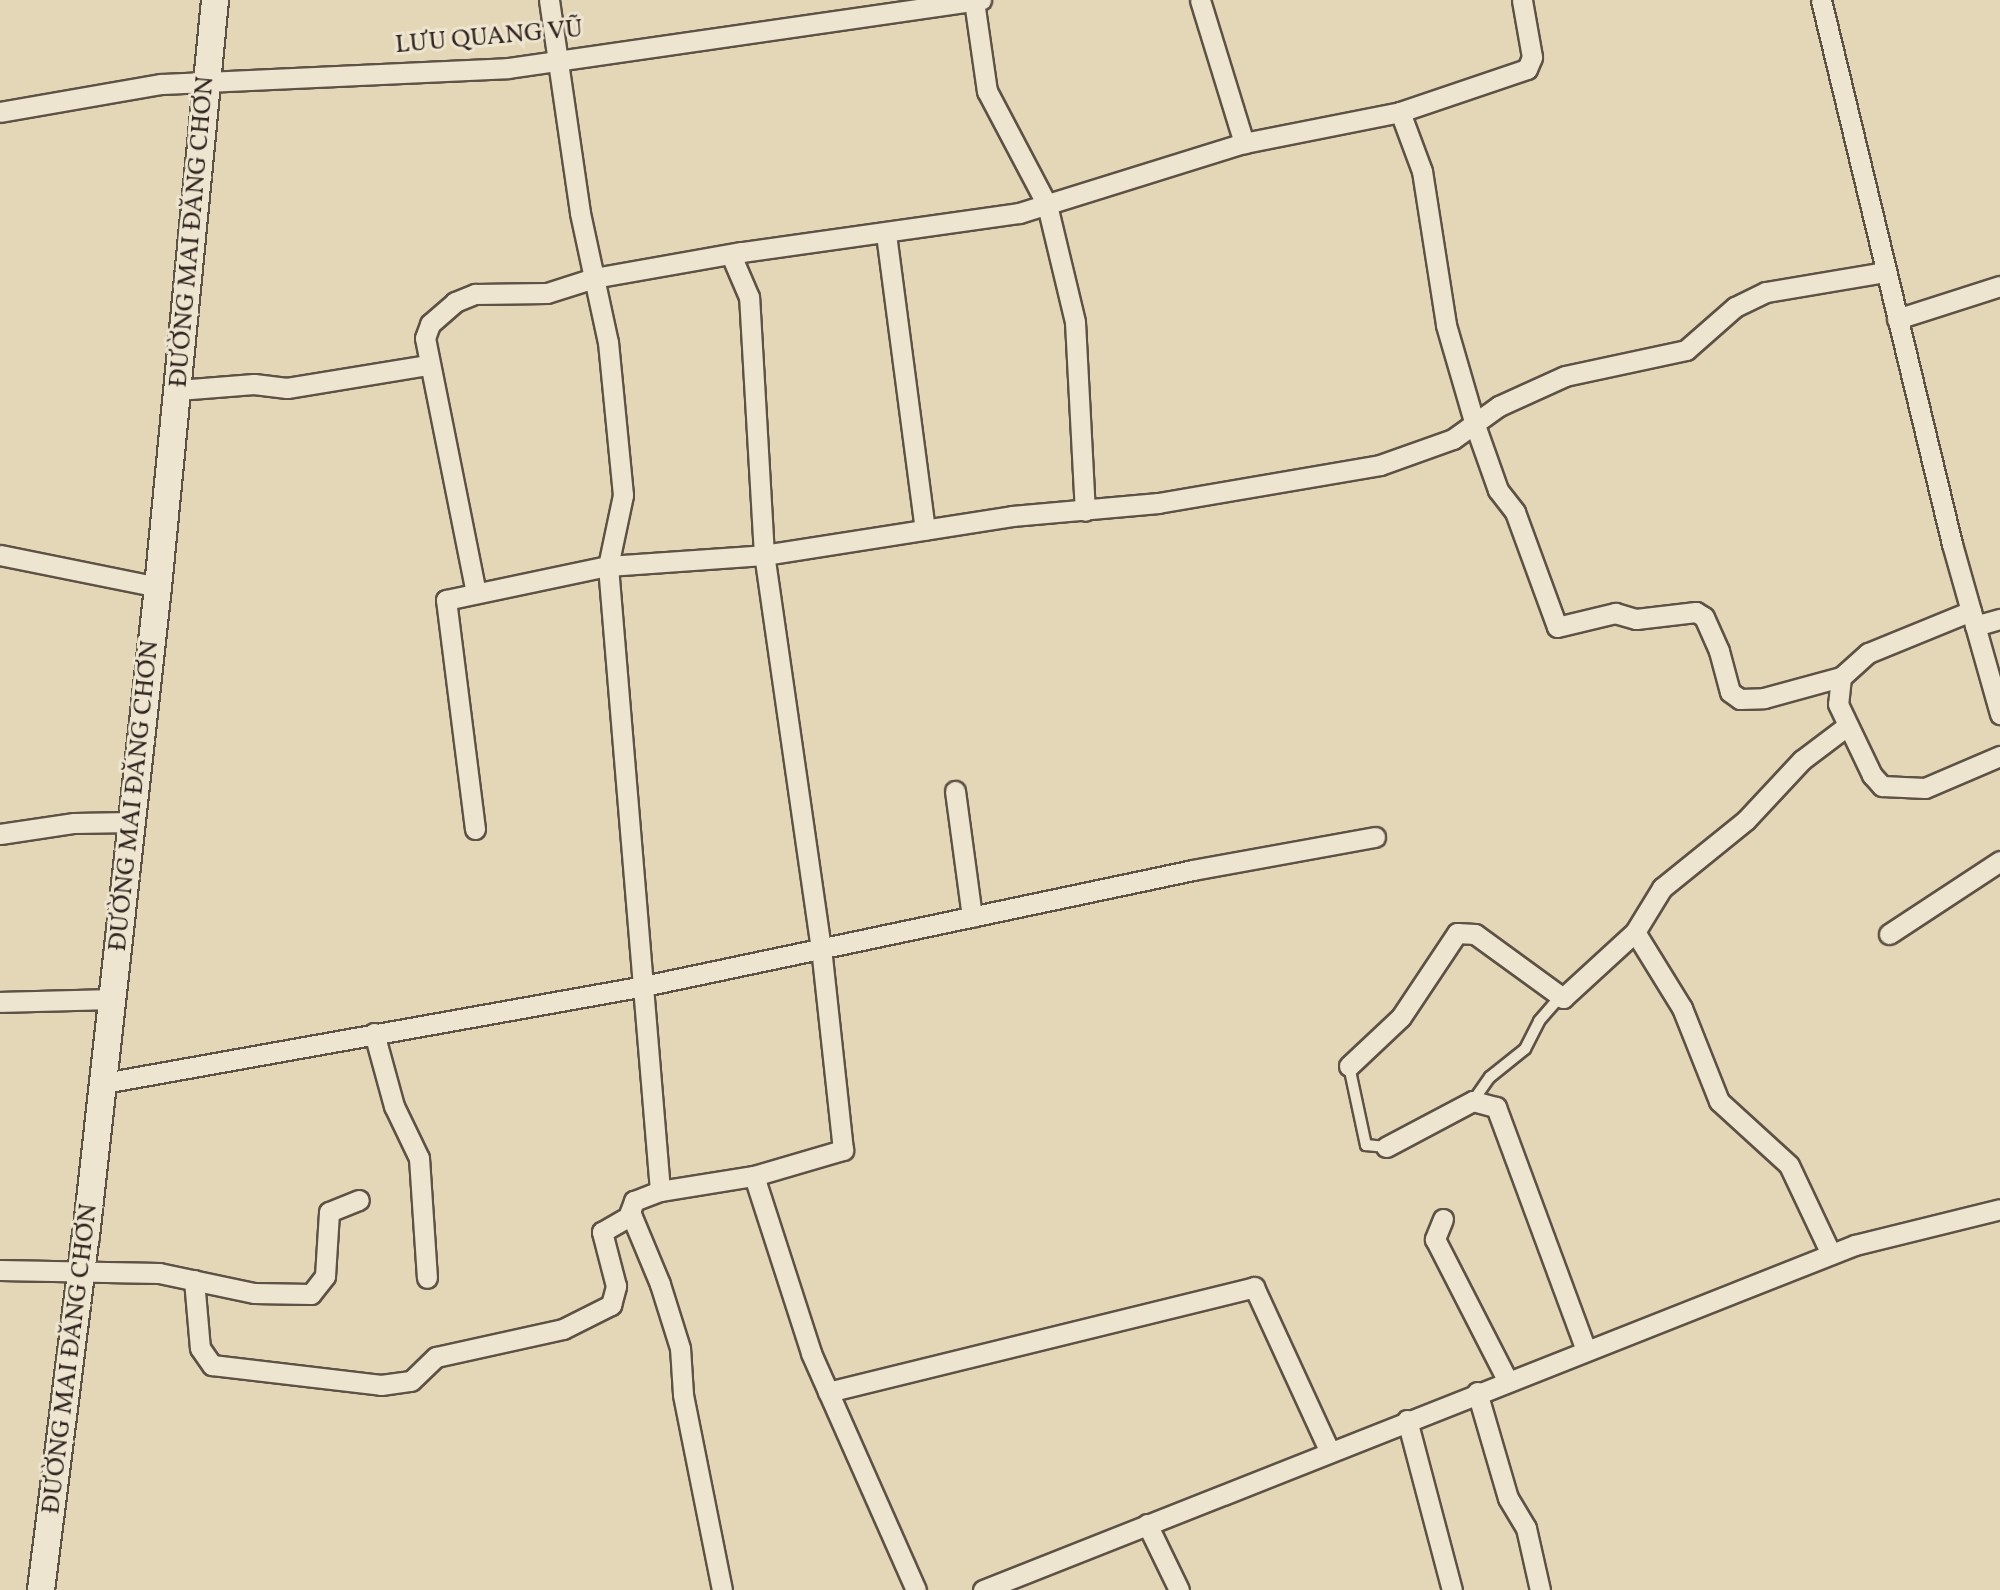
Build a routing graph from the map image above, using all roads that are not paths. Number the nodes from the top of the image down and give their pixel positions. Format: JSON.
{"nodes":[{"id":1,"x":215,"y":0,"type":"edge"},
{"id":2,"x":549,"y":0,"type":"edge"},
{"id":3,"x":1200,"y":0,"type":"edge"},
{"id":4,"x":1522,"y":0,"type":"edge"},
{"id":5,"x":1822,"y":0,"type":"edge"},
{"id":6,"x":977,"y":1,"type":"edge"},
{"id":7,"x":559,"y":60,"type":"junction"},
{"id":8,"x":206,"y":80,"type":"junction"},
{"id":9,"x":0,"y":112,"type":"edge"},
{"id":10,"x":1400,"y":112,"type":"junction"},
{"id":11,"x":1244,"y":143,"type":"junction"},
{"id":12,"x":1047,"y":205,"type":"junction"},
{"id":13,"x":886,"y":234,"type":"junction"},
{"id":14,"x":731,"y":255,"type":"junction"},
{"id":15,"x":1885,"y":272,"type":"junction"},
{"id":16,"x":594,"y":278,"type":"junction"},
{"id":17,"x":2000,"y":286,"type":"edge"},
{"id":18,"x":1897,"y":319,"type":"junction"},
{"id":19,"x":428,"y":365,"type":"junction"},
{"id":20,"x":178,"y":390,"type":"junction"},
{"id":21,"x":1475,"y":425,"type":"junction"},
{"id":22,"x":1085,"y":511,"type":"junction"},
{"id":23,"x":925,"y":530,"type":"junction"},
{"id":24,"x":0,"y":555,"type":"edge"},
{"id":25,"x":764,"y":555,"type":"junction"},
{"id":26,"x":608,"y":566,"type":"junction"},
{"id":27,"x":158,"y":587,"type":"junction"},
{"id":28,"x":476,"y":593,"type":"junction"},
{"id":29,"x":1973,"y":618,"type":"junction"},
{"id":30,"x":2000,"y":619,"type":"edge"},
{"id":31,"x":1840,"y":677,"type":"junction"},
{"id":32,"x":2000,"y":713,"type":"edge"},
{"id":33,"x":1847,"y":726,"type":"junction"},
{"id":34,"x":2000,"y":756,"type":"edge"},
{"id":35,"x":955,"y":791,"type":"dead end"},
{"id":36,"x":132,"y":822,"type":"junction"},
{"id":37,"x":475,"y":829,"type":"dead end"},
{"id":38,"x":0,"y":834,"type":"edge"},
{"id":39,"x":1375,"y":836,"type":"dead end"},
{"id":40,"x":2000,"y":861,"type":"edge"},
{"id":41,"x":972,"y":917,"type":"junction"},
{"id":42,"x":1635,"y":932,"type":"junction"},
{"id":43,"x":1889,"y":934,"type":"dead end"},
{"id":44,"x":821,"y":949,"type":"junction"},
{"id":45,"x":644,"y":986,"type":"junction"},
{"id":46,"x":1560,"y":997,"type":"junction"},
{"id":47,"x":113,"y":999,"type":"junction"},
{"id":48,"x":0,"y":1002,"type":"edge"},
{"id":49,"x":374,"y":1033,"type":"junction"},
{"id":50,"x":1349,"y":1066,"type":"joint"},
{"id":51,"x":104,"y":1083,"type":"junction"},
{"id":52,"x":1473,"y":1101,"type":"junction"},
{"id":53,"x":1386,"y":1147,"type":"joint"},
{"id":54,"x":754,"y":1176,"type":"junction"},
{"id":55,"x":660,"y":1191,"type":"junction"},
{"id":56,"x":359,"y":1200,"type":"dead end"},
{"id":57,"x":2000,"y":1209,"type":"edge"},
{"id":58,"x":631,"y":1215,"type":"junction"},
{"id":59,"x":1443,"y":1219,"type":"dead end"},
{"id":60,"x":1832,"y":1254,"type":"junction"},
{"id":61,"x":0,"y":1270,"type":"edge"},
{"id":62,"x":82,"y":1272,"type":"junction"},
{"id":63,"x":427,"y":1278,"type":"dead end"},
{"id":64,"x":194,"y":1280,"type":"junction"},
{"id":65,"x":1586,"y":1350,"type":"junction"},
{"id":66,"x":1507,"y":1380,"type":"junction"},
{"id":67,"x":828,"y":1392,"type":"junction"},
{"id":68,"x":1477,"y":1392,"type":"junction"},
{"id":69,"x":1408,"y":1420,"type":"junction"},
{"id":70,"x":1329,"y":1450,"type":"junction"},
{"id":71,"x":1147,"y":1524,"type":"junction"},
{"id":72,"x":41,"y":1590,"type":"edge"},
{"id":73,"x":722,"y":1590,"type":"edge"},
{"id":74,"x":916,"y":1590,"type":"edge"},
{"id":75,"x":983,"y":1590,"type":"edge"},
{"id":76,"x":1179,"y":1590,"type":"edge"},
{"id":77,"x":1452,"y":1590,"type":"edge"},
{"id":78,"x":1540,"y":1590,"type":"edge"}],
"edges":[{"from":1,"to":8,"type":"main road","name":"ĐƯỜNG MAI ĐĂNG CHƠN"},
{"from":2,"to":7,"type":"street"},
{"from":3,"to":11,"type":"street"},
{"from":4,"to":10,"type":"street"},
{"from":5,"to":15,"type":"street"},
{"from":6,"to":7,"type":"street","name":"LƯU QUANG VŨ"},
{"from":6,"to":12,"type":"street"},
{"from":7,"to":8,"type":"street","name":"LƯU QUANG VŨ"},
{"from":7,"to":16,"type":"street"},
{"from":8,"to":9,"type":"street","name":"LƯU QUANG VŨ"},
{"from":8,"to":20,"type":"main road","name":"ĐƯỜNG MAI ĐĂNG CHƠN"},
{"from":10,"to":11,"type":"street"},
{"from":10,"to":21,"type":"street"},
{"from":11,"to":12,"type":"street"},
{"from":12,"to":13,"type":"street"},
{"from":12,"to":22,"type":"street"},
{"from":13,"to":14,"type":"street"},
{"from":13,"to":23,"type":"street"},
{"from":14,"to":16,"type":"street"},
{"from":14,"to":25,"type":"street"},
{"from":15,"to":18,"type":"street"},
{"from":15,"to":21,"type":"street"},
{"from":16,"to":19,"type":"street"},
{"from":16,"to":26,"type":"street"},
{"from":17,"to":18,"type":"street"},
{"from":18,"to":29,"type":"street"},
{"from":19,"to":20,"type":"street"},
{"from":19,"to":28,"type":"street"},
{"from":20,"to":27,"type":"main road","name":"ĐƯỜNG MAI ĐĂNG CHƠN"},
{"from":21,"to":22,"type":"street"},
{"from":21,"to":31,"type":"street"},
{"from":22,"to":23,"type":"street"},
{"from":23,"to":25,"type":"street"},
{"from":24,"to":27,"type":"street"},
{"from":25,"to":26,"type":"street"},
{"from":25,"to":44,"type":"street"},
{"from":26,"to":28,"type":"street"},
{"from":26,"to":45,"type":"street"},
{"from":27,"to":36,"type":"main road","name":"ĐƯỜNG MAI ĐĂNG CHƠN"},
{"from":28,"to":37,"type":"street"},
{"from":29,"to":30,"type":"street"},
{"from":29,"to":31,"type":"street"},
{"from":29,"to":32,"type":"street"},
{"from":31,"to":33,"type":"street"},
{"from":33,"to":34,"type":"street"},
{"from":33,"to":42,"type":"street"},
{"from":35,"to":41,"type":"street"},
{"from":36,"to":38,"type":"street"},
{"from":36,"to":47,"type":"main road","name":"ĐƯỜNG MAI ĐĂNG CHƠN"},
{"from":39,"to":41,"type":"street"},
{"from":40,"to":43,"type":"street"},
{"from":41,"to":44,"type":"street"},
{"from":42,"to":46,"type":"street"},
{"from":42,"to":60,"type":"street"},
{"from":44,"to":45,"type":"street"},
{"from":44,"to":54,"type":"street"},
{"from":45,"to":49,"type":"street"},
{"from":45,"to":55,"type":"street"},
{"from":46,"to":50,"type":"street"},
{"from":46,"to":52,"type":"lane"},
{"from":47,"to":48,"type":"street"},
{"from":47,"to":51,"type":"main road","name":"ĐƯỜNG MAI ĐĂNG CHƠN"},
{"from":49,"to":51,"type":"street"},
{"from":49,"to":63,"type":"street"},
{"from":50,"to":53,"type":"lane"},
{"from":51,"to":62,"type":"main road","name":"ĐƯỜNG MAI ĐĂNG CHƠN"},
{"from":52,"to":53,"type":"street"},
{"from":52,"to":65,"type":"street"},
{"from":54,"to":55,"type":"street"},
{"from":54,"to":67,"type":"street"},
{"from":55,"to":58,"type":"street"},
{"from":56,"to":64,"type":"street"},
{"from":57,"to":60,"type":"street"},
{"from":58,"to":64,"type":"street"},
{"from":58,"to":73,"type":"street"},
{"from":59,"to":66,"type":"street"},
{"from":60,"to":65,"type":"street"},
{"from":61,"to":62,"type":"street"},
{"from":62,"to":64,"type":"street"},
{"from":62,"to":72,"type":"main road","name":"ĐƯỜNG MAI ĐĂNG CHƠN"},
{"from":65,"to":66,"type":"street"},
{"from":66,"to":68,"type":"street"},
{"from":67,"to":70,"type":"street"},
{"from":67,"to":74,"type":"street"},
{"from":68,"to":69,"type":"street"},
{"from":68,"to":78,"type":"street"},
{"from":69,"to":70,"type":"street"},
{"from":69,"to":77,"type":"street"},
{"from":70,"to":71,"type":"street"},
{"from":71,"to":75,"type":"street"},
{"from":71,"to":76,"type":"street"}]}
